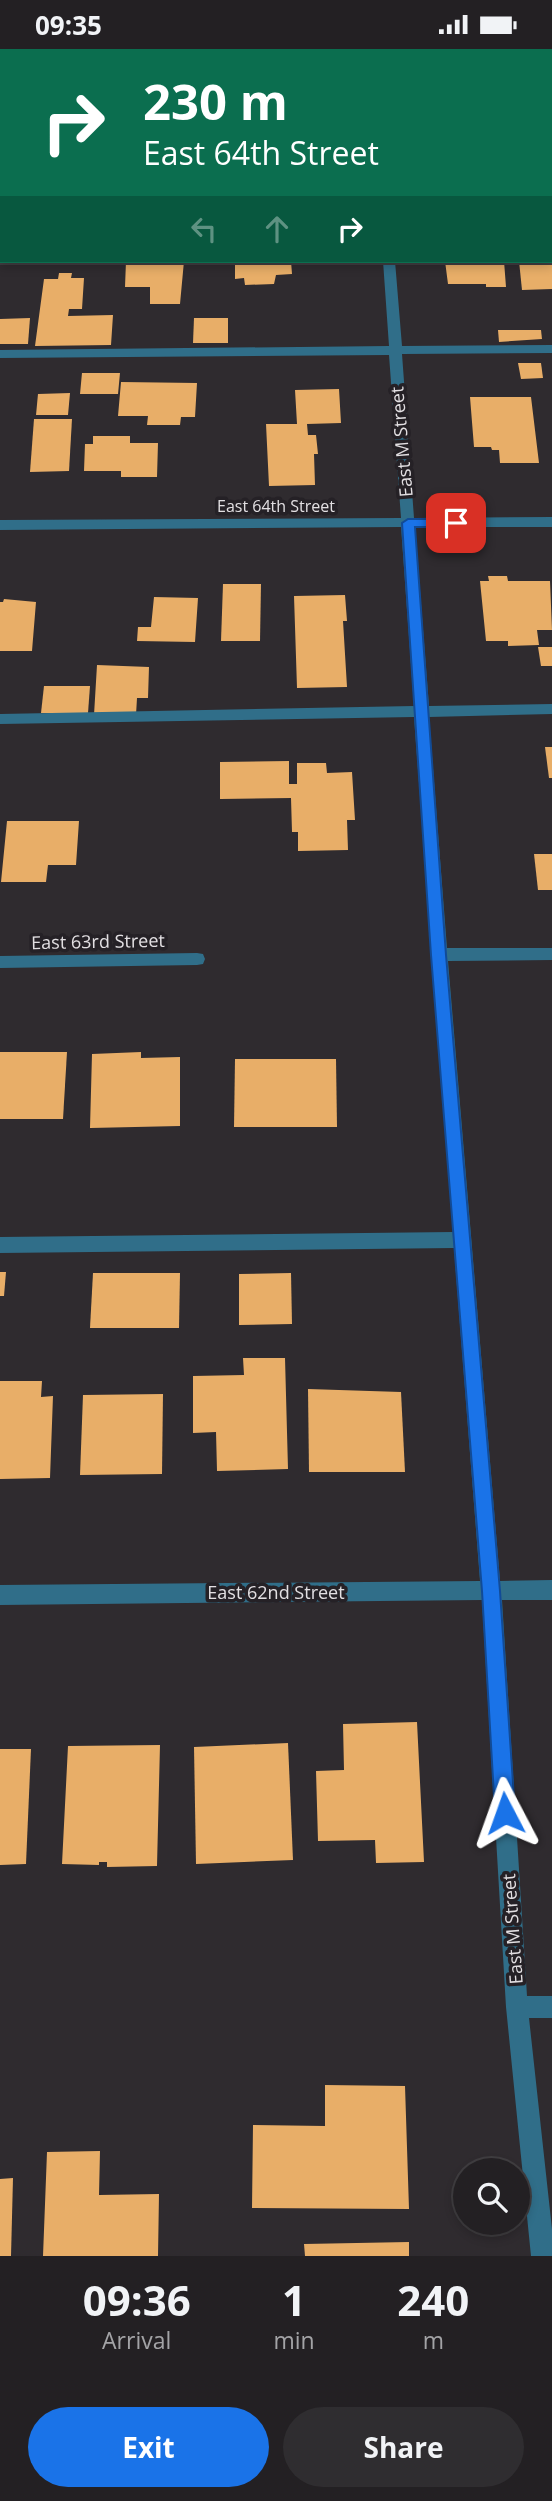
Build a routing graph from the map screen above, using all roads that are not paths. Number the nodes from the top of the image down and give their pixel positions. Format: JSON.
{"nodes":[{"id":1,"x":389,"y":263,"type":"edge"},
{"id":2,"x":393,"y":349,"type":"junction"},
{"id":3,"x":552,"y":349,"type":"edge"},
{"id":4,"x":0,"y":354,"type":"edge"},
{"id":5,"x":552,"y":522,"type":"edge"},
{"id":6,"x":408,"y":523,"type":"junction"},
{"id":7,"x":0,"y":525,"type":"edge"},
{"id":8,"x":421,"y":709,"type":"junction"},
{"id":9,"x":552,"y":709,"type":"edge"},
{"id":10,"x":0,"y":719,"type":"edge"},
{"id":11,"x":552,"y":954,"type":"edge"},
{"id":12,"x":439,"y":955,"type":"junction"},
{"id":13,"x":197,"y":959,"type":"dead end"},
{"id":14,"x":0,"y":962,"type":"edge"},
{"id":15,"x":462,"y":1240,"type":"junction"},
{"id":16,"x":0,"y":1245,"type":"edge"},
{"id":17,"x":552,"y":1590,"type":"edge"},
{"id":18,"x":491,"y":1591,"type":"junction"},
{"id":19,"x":0,"y":1595,"type":"edge"},
{"id":20,"x":517,"y":2007,"type":"junction"},
{"id":21,"x":552,"y":2007,"type":"edge"},
{"id":22,"x":543,"y":2256,"type":"edge"}],
"edges":[{"from":1,"to":2,"type":"street","name":"East M Street"},
{"from":2,"to":3,"type":"street"},
{"from":2,"to":4,"type":"street"},
{"from":2,"to":6,"type":"street","name":"East M Street"},
{"from":5,"to":6,"type":"street","name":"East 64th Street"},
{"from":6,"to":7,"type":"street","name":"East 64th Street"},
{"from":6,"to":8,"type":"street","name":"East M Street"},
{"from":8,"to":9,"type":"street"},
{"from":8,"to":10,"type":"street"},
{"from":8,"to":12,"type":"street","name":"East M Street"},
{"from":11,"to":12,"type":"street"},
{"from":12,"to":15,"type":"street","name":"East M Street"},
{"from":13,"to":14,"type":"street","name":"East 63rd Street"},
{"from":15,"to":16,"type":"street"},
{"from":15,"to":18,"type":"street","name":"East M Street"},
{"from":17,"to":18,"type":"street","name":"East 62nd Street"},
{"from":18,"to":19,"type":"street","name":"East 62nd Street"},
{"from":18,"to":20,"type":"street","name":"East M Street"},
{"from":20,"to":21,"type":"street"},
{"from":20,"to":22,"type":"street","name":"East M Street"}]}
